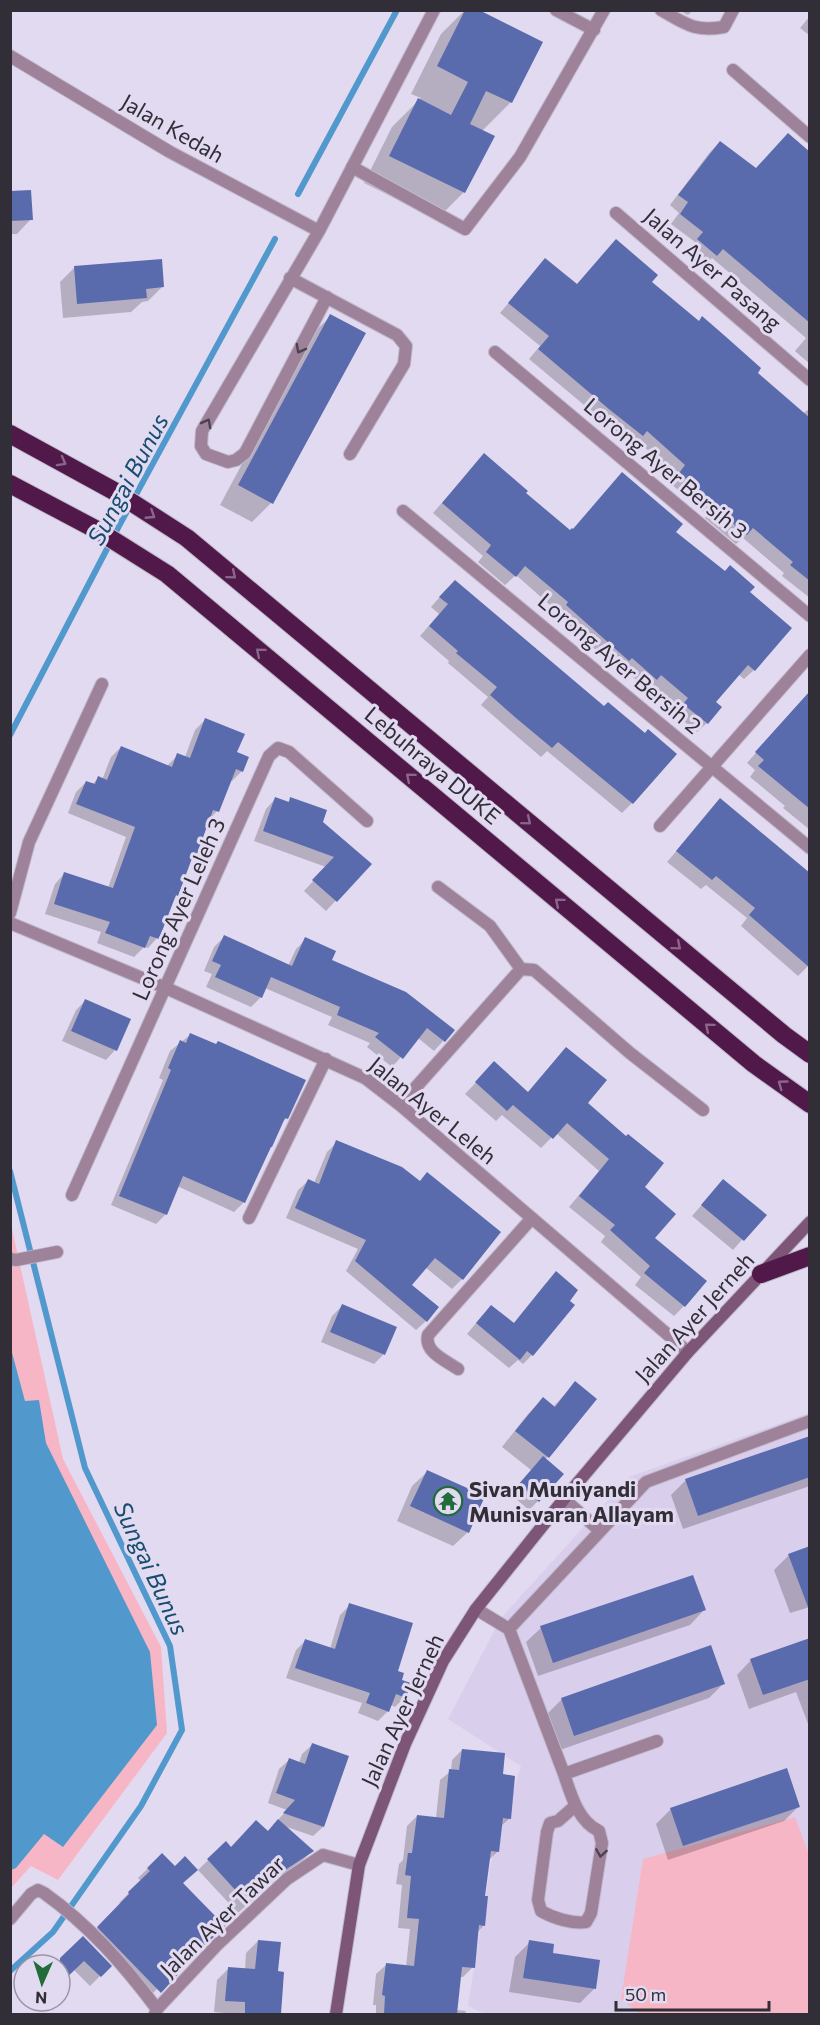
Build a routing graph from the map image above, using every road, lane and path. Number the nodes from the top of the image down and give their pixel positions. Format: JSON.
{"nodes":[{"id":1,"x":434,"y":10,"type":"edge"},
{"id":2,"x":556,"y":10,"type":"edge"},
{"id":3,"x":604,"y":10,"type":"edge"},
{"id":4,"x":661,"y":10,"type":"edge"},
{"id":5,"x":733,"y":10,"type":"edge"},
{"id":6,"x":594,"y":30,"type":"junction"},
{"id":7,"x":10,"y":56,"type":"edge"},
{"id":8,"x":733,"y":70,"type":"dead end"},
{"id":9,"x":810,"y":137,"type":"edge"},
{"id":10,"x":352,"y":167,"type":"junction"},
{"id":11,"x":616,"y":213,"type":"dead end"},
{"id":12,"x":319,"y":231,"type":"junction"},
{"id":13,"x":290,"y":278,"type":"junction"},
{"id":14,"x":327,"y":297,"type":"junction"},
{"id":15,"x":495,"y":352,"type":"dead end"},
{"id":16,"x":810,"y":380,"type":"edge"},
{"id":17,"x":10,"y":434,"type":"edge"},
{"id":18,"x":350,"y":454,"type":"dead end"},
{"id":19,"x":10,"y":484,"type":"edge"},
{"id":20,"x":10,"y":491,"type":"edge"},
{"id":21,"x":40,"y":501,"type":"junction"},
{"id":22,"x":403,"y":511,"type":"dead end"},
{"id":23,"x":810,"y":616,"type":"edge"},
{"id":24,"x":810,"y":655,"type":"edge"},
{"id":25,"x":102,"y":684,"type":"dead end"},
{"id":26,"x":712,"y":766,"type":"junction"},
{"id":27,"x":367,"y":820,"type":"dead end"},
{"id":28,"x":660,"y":826,"type":"dead end"},
{"id":29,"x":810,"y":848,"type":"edge"},
{"id":30,"x":438,"y":887,"type":"dead end"},
{"id":31,"x":10,"y":913,"type":"edge"},
{"id":32,"x":10,"y":923,"type":"edge"},
{"id":33,"x":520,"y":969,"type":"junction"},
{"id":34,"x":166,"y":988,"type":"junction"},
{"id":35,"x":810,"y":1054,"type":"edge"},
{"id":36,"x":326,"y":1059,"type":"junction"},
{"id":37,"x":810,"y":1104,"type":"edge"},
{"id":38,"x":400,"y":1105,"type":"junction"},
{"id":39,"x":703,"y":1110,"type":"dead end"},
{"id":40,"x":72,"y":1195,"type":"dead end"},
{"id":41,"x":249,"y":1218,"type":"dead end"},
{"id":42,"x":532,"y":1218,"type":"junction"},
{"id":43,"x":810,"y":1222,"type":"edge"},
{"id":44,"x":57,"y":1252,"type":"dead end"},
{"id":45,"x":810,"y":1256,"type":"edge"},
{"id":46,"x":13,"y":1259,"type":"edge"},
{"id":47,"x":761,"y":1274,"type":"junction"},
{"id":48,"x":688,"y":1352,"type":"junction"},
{"id":49,"x":458,"y":1369,"type":"dead end"},
{"id":50,"x":810,"y":1421,"type":"edge"},
{"id":51,"x":564,"y":1499,"type":"junction"},
{"id":52,"x":599,"y":1530,"type":"junction"},
{"id":53,"x":476,"y":1609,"type":"junction"},
{"id":54,"x":509,"y":1629,"type":"junction"},
{"id":55,"x":657,"y":1741,"type":"dead end"},
{"id":56,"x":564,"y":1774,"type":"junction"},
{"id":57,"x":575,"y":1806,"type":"junction"},
{"id":58,"x":359,"y":1865,"type":"junction"},
{"id":59,"x":10,"y":1919,"type":"edge"},
{"id":60,"x":156,"y":2012,"type":"edge"},
{"id":61,"x":336,"y":2014,"type":"edge"}],
"edges":[{"from":1,"to":10,"type":"street"},
{"from":2,"to":6,"type":"street"},
{"from":3,"to":6,"type":"street"},
{"from":4,"to":5,"type":"street"},
{"from":6,"to":10,"type":"street"},
{"from":7,"to":12,"type":"street","name":"Jalan Kedah"},
{"from":8,"to":9,"type":"street"},
{"from":10,"to":12,"type":"street"},
{"from":11,"to":16,"type":"street","name":"Jalan Ayer Pasang"},
{"from":12,"to":13,"type":"street"},
{"from":13,"to":14,"type":"street"},
{"from":14,"to":13,"type":"street","one_way":true},
{"from":14,"to":18,"type":"street"},
{"from":15,"to":23,"type":"street","name":"Lorong Ayer Bersih 3"},
{"from":17,"to":35,"type":"highway","name":"Lebuhraya DUKE","one_way":true},
{"from":19,"to":21,"type":"highway","name":"Lebuhraya DUKE"},
{"from":20,"to":21,"type":"highway"},
{"from":37,"to":21,"type":"highway","name":"Lebuhraya DUKE","one_way":true},
{"from":22,"to":26,"type":"street","name":"Lorong Ayer Bersih 2"},
{"from":24,"to":26,"type":"street"},
{"from":25,"to":31,"type":"street"},
{"from":26,"to":28,"type":"street"},
{"from":26,"to":29,"type":"street","name":"Lorong Ayer Bersih 2"},
{"from":27,"to":34,"type":"street","name":"Lorong Ayer Leleh 3"},
{"from":30,"to":33,"type":"street"},
{"from":32,"to":34,"type":"street","name":"Jalan Ayer Leleh"},
{"from":33,"to":38,"type":"street"},
{"from":33,"to":39,"type":"street"},
{"from":34,"to":36,"type":"street","name":"Jalan Ayer Leleh"},
{"from":34,"to":40,"type":"street","name":"Lorong Ayer Leleh 3"},
{"from":36,"to":38,"type":"street","name":"Jalan Ayer Leleh"},
{"from":36,"to":41,"type":"street"},
{"from":38,"to":42,"type":"street","name":"Jalan Ayer Leleh"},
{"from":42,"to":48,"type":"street","name":"Jalan Ayer Leleh"},
{"from":42,"to":49,"type":"street"},
{"from":43,"to":47,"type":"main road","name":"Jalan Ayer Jerneh"},
{"from":44,"to":46,"type":"street"},
{"from":45,"to":47,"type":"highway"},
{"from":47,"to":48,"type":"main road","name":"Jalan Ayer Jerneh"},
{"from":48,"to":51,"type":"main road","name":"Jalan Ayer Jerneh"},
{"from":50,"to":52,"type":"street"},
{"from":51,"to":52,"type":"street"},
{"from":51,"to":53,"type":"main road","name":"Jalan Ayer Jerneh"},
{"from":52,"to":54,"type":"street"},
{"from":53,"to":54,"type":"street"},
{"from":53,"to":58,"type":"main road","name":"Jalan Ayer Jerneh"},
{"from":54,"to":56,"type":"street"},
{"from":55,"to":56,"type":"street"},
{"from":56,"to":57,"type":"street"},
{"from":57,"to":57,"type":"street","one_way":true},
{"from":58,"to":60,"type":"street","name":"Jalan Ayer Tawar"},
{"from":58,"to":61,"type":"main road","name":"Jalan Ayer Jerneh"},
{"from":59,"to":60,"type":"street"}]}
